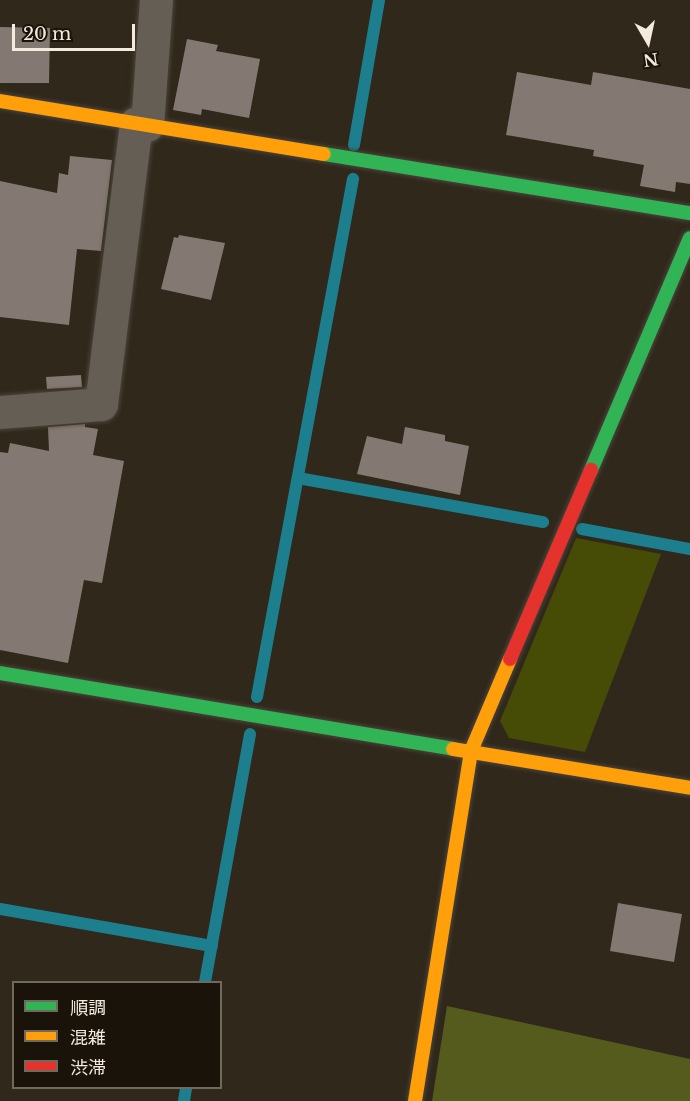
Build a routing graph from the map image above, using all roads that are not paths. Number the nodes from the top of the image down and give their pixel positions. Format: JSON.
{"nodes":[{"id":1,"x":156,"y":0,"type":"edge"},
{"id":2,"x":0,"y":101,"type":"edge"},
{"id":3,"x":141,"y":124,"type":"junction"},
{"id":4,"x":690,"y":213,"type":"edge"},
{"id":5,"x":690,"y":238,"type":"edge"},
{"id":6,"x":0,"y":412,"type":"edge"},
{"id":7,"x":0,"y":673,"type":"edge"},
{"id":8,"x":471,"y":751,"type":"junction"},
{"id":9,"x":690,"y":788,"type":"edge"},
{"id":10,"x":415,"y":1101,"type":"edge"}],
"edges":[{"from":1,"to":3,"type":"street"},
{"from":2,"to":3,"type":"street"},
{"from":3,"to":4,"type":"street"},
{"from":3,"to":6,"type":"street"},
{"from":5,"to":8,"type":"street"},
{"from":7,"to":8,"type":"street"},
{"from":8,"to":9,"type":"street"},
{"from":8,"to":10,"type":"street"}]}
